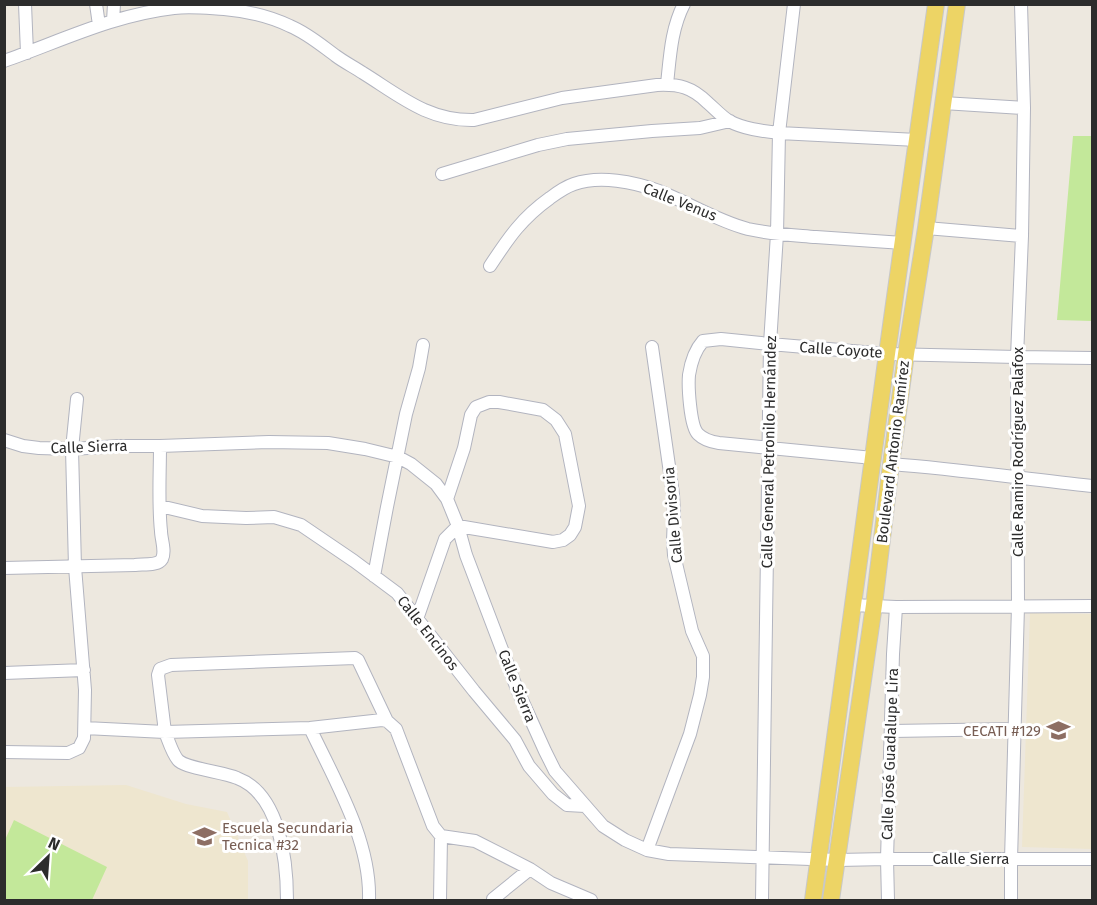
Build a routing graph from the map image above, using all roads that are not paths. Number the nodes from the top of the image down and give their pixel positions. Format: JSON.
{"nodes":[{"id":1,"x":25,"y":4,"type":"edge"},
{"id":2,"x":96,"y":4,"type":"edge"},
{"id":3,"x":114,"y":4,"type":"edge"},
{"id":4,"x":684,"y":4,"type":"edge"},
{"id":5,"x":794,"y":4,"type":"edge"},
{"id":6,"x":936,"y":4,"type":"edge"},
{"id":7,"x":957,"y":4,"type":"edge"},
{"id":8,"x":1021,"y":4,"type":"edge"},
{"id":9,"x":113,"y":21,"type":"junction"},
{"id":10,"x":99,"y":25,"type":"junction"},
{"id":11,"x":27,"y":53,"type":"junction"},
{"id":12,"x":4,"y":61,"type":"edge"},
{"id":13,"x":667,"y":84,"type":"junction"},
{"id":14,"x":943,"y":103,"type":"junction"},
{"id":15,"x":1024,"y":108,"type":"junction"},
{"id":16,"x":730,"y":121,"type":"junction"},
{"id":17,"x":779,"y":134,"type":"junction"},
{"id":18,"x":917,"y":140,"type":"junction"},
{"id":19,"x":442,"y":174,"type":"dead end"},
{"id":20,"x":926,"y":228,"type":"junction"},
{"id":21,"x":777,"y":234,"type":"junction"},
{"id":22,"x":1022,"y":237,"type":"junction"},
{"id":23,"x":903,"y":243,"type":"junction"},
{"id":24,"x":490,"y":266,"type":"dead end"},
{"id":25,"x":770,"y":344,"type":"junction"},
{"id":26,"x":423,"y":345,"type":"dead end"},
{"id":27,"x":652,"y":347,"type":"dead end"},
{"id":28,"x":887,"y":354,"type":"junction"},
{"id":29,"x":906,"y":354,"type":"junction"},
{"id":30,"x":1017,"y":357,"type":"junction"},
{"id":31,"x":1092,"y":358,"type":"edge"},
{"id":32,"x":77,"y":399,"type":"dead end"},
{"id":33,"x":4,"y":440,"type":"edge"},
{"id":34,"x":160,"y":446,"type":"junction"},
{"id":35,"x":768,"y":448,"type":"junction"},
{"id":36,"x":72,"y":450,"type":"junction"},
{"id":37,"x":398,"y":458,"type":"junction"},
{"id":38,"x":873,"y":458,"type":"junction"},
{"id":39,"x":891,"y":464,"type":"junction"},
{"id":40,"x":1017,"y":478,"type":"junction"},
{"id":41,"x":1092,"y":486,"type":"edge"},
{"id":42,"x":447,"y":499,"type":"junction"},
{"id":43,"x":160,"y":506,"type":"junction"},
{"id":44,"x":458,"y":526,"type":"junction"},
{"id":45,"x":75,"y":567,"type":"junction"},
{"id":46,"x":4,"y":568,"type":"edge"},
{"id":47,"x":374,"y":576,"type":"junction"},
{"id":48,"x":852,"y":604,"type":"junction"},
{"id":49,"x":874,"y":605,"type":"junction"},
{"id":50,"x":1018,"y":606,"type":"junction"},
{"id":51,"x":1092,"y":606,"type":"edge"},
{"id":52,"x":896,"y":607,"type":"junction"},
{"id":53,"x":417,"y":620,"type":"junction"},
{"id":54,"x":84,"y":670,"type":"junction"},
{"id":55,"x":4,"y":673,"type":"edge"},
{"id":56,"x":387,"y":721,"type":"junction"},
{"id":57,"x":85,"y":728,"type":"junction"},
{"id":58,"x":310,"y":728,"type":"junction"},
{"id":59,"x":1014,"y":729,"type":"junction"},
{"id":60,"x":892,"y":731,"type":"junction"},
{"id":61,"x":165,"y":732,"type":"junction"},
{"id":62,"x":4,"y":752,"type":"edge"},
{"id":63,"x":585,"y":806,"type":"junction"},
{"id":64,"x":441,"y":836,"type":"junction"},
{"id":65,"x":647,"y":850,"type":"junction"},
{"id":66,"x":762,"y":856,"type":"junction"},
{"id":67,"x":818,"y":859,"type":"junction"},
{"id":68,"x":887,"y":859,"type":"junction"},
{"id":69,"x":838,"y":860,"type":"junction"},
{"id":70,"x":1011,"y":860,"type":"junction"},
{"id":71,"x":1092,"y":860,"type":"edge"},
{"id":72,"x":530,"y":869,"type":"junction"},
{"id":73,"x":493,"y":899,"type":"dead end"},
{"id":74,"x":287,"y":900,"type":"edge"},
{"id":75,"x":369,"y":900,"type":"edge"},
{"id":76,"x":440,"y":900,"type":"edge"},
{"id":77,"x":591,"y":900,"type":"edge"},
{"id":78,"x":762,"y":900,"type":"edge"},
{"id":79,"x":813,"y":900,"type":"edge"},
{"id":80,"x":831,"y":900,"type":"edge"},
{"id":81,"x":888,"y":900,"type":"edge"},
{"id":82,"x":1011,"y":900,"type":"edge"}],
"edges":[{"from":1,"to":11,"type":"street"},
{"from":2,"to":10,"type":"street"},
{"from":3,"to":9,"type":"street"},
{"from":4,"to":13,"type":"street"},
{"from":5,"to":17,"type":"street","name":"Calle General Petronilo Hernández"},
{"from":6,"to":18,"type":"main road","name":"Boulevard Antonio Ramírez"},
{"from":7,"to":14,"type":"main road","name":"Boulevard Antonio Ramírez"},
{"from":8,"to":15,"type":"street","name":"Calle Ramiro Rodríguez Palafox"},
{"from":9,"to":10,"type":"street"},
{"from":9,"to":13,"type":"street"},
{"from":10,"to":11,"type":"street"},
{"from":11,"to":12,"type":"street"},
{"from":13,"to":16,"type":"street"},
{"from":14,"to":15,"type":"street"},
{"from":14,"to":20,"type":"main road","name":"Boulevard Antonio Ramírez"},
{"from":15,"to":22,"type":"street","name":"Calle Ramiro Rodríguez Palafox"},
{"from":16,"to":17,"type":"street"},
{"from":16,"to":19,"type":"street"},
{"from":17,"to":18,"type":"street"},
{"from":17,"to":21,"type":"street","name":"Calle General Petronilo Hernández"},
{"from":18,"to":23,"type":"main road","name":"Boulevard Antonio Ramírez"},
{"from":20,"to":22,"type":"street"},
{"from":20,"to":29,"type":"main road","name":"Boulevard Antonio Ramírez"},
{"from":21,"to":23,"type":"street","name":"Calle Venus"},
{"from":21,"to":24,"type":"street","name":"Calle Venus"},
{"from":21,"to":25,"type":"street","name":"Calle General Petronilo Hernández"},
{"from":22,"to":30,"type":"street","name":"Calle Ramiro Rodríguez Palafox"},
{"from":23,"to":28,"type":"main road","name":"Boulevard Antonio Ramírez"},
{"from":25,"to":28,"type":"street","name":"Calle Coyote"},
{"from":25,"to":35,"type":"street","name":"Calle General Petronilo Hernández"},
{"from":25,"to":35,"type":"street","name":"Calle Coyote"},
{"from":26,"to":37,"type":"street"},
{"from":27,"to":65,"type":"street","name":"Calle Divisoria"},
{"from":28,"to":29,"type":"street","name":"Calle Coyote"},
{"from":28,"to":38,"type":"main road","name":"Boulevard Antonio Ramírez"},
{"from":29,"to":30,"type":"street","name":"Calle Coyote"},
{"from":29,"to":39,"type":"main road","name":"Boulevard Antonio Ramírez"},
{"from":30,"to":31,"type":"street","name":"Calle Coyote"},
{"from":30,"to":40,"type":"street","name":"Calle Ramiro Rodríguez Palafox"},
{"from":32,"to":36,"type":"street"},
{"from":33,"to":36,"type":"street","name":"Calle Sierra"},
{"from":34,"to":36,"type":"street","name":"Calle Sierra"},
{"from":34,"to":37,"type":"street","name":"Calle Sierra"},
{"from":34,"to":43,"type":"street"},
{"from":35,"to":38,"type":"street"},
{"from":35,"to":66,"type":"street","name":"Calle General Petronilo Hernández"},
{"from":36,"to":45,"type":"street"},
{"from":37,"to":42,"type":"street","name":"Calle Sierra"},
{"from":37,"to":47,"type":"street"},
{"from":38,"to":48,"type":"main road","name":"Boulevard Antonio Ramírez"},
{"from":39,"to":40,"type":"street"},
{"from":39,"to":49,"type":"main road","name":"Boulevard Antonio Ramírez"},
{"from":40,"to":41,"type":"street"},
{"from":40,"to":50,"type":"street","name":"Calle Ramiro Rodríguez Palafox"},
{"from":42,"to":44,"type":"street","name":"Calle Sierra"},
{"from":42,"to":44,"type":"street"},
{"from":43,"to":45,"type":"street"},
{"from":43,"to":47,"type":"street","name":"Calle Encinos"},
{"from":44,"to":53,"type":"street"},
{"from":44,"to":63,"type":"street","name":"Calle Sierra"},
{"from":45,"to":46,"type":"street"},
{"from":45,"to":54,"type":"street"},
{"from":47,"to":53,"type":"street","name":"Calle Encinos"},
{"from":48,"to":49,"type":"street"},
{"from":48,"to":67,"type":"main road","name":"Boulevard Antonio Ramírez"},
{"from":49,"to":52,"type":"street"},
{"from":49,"to":69,"type":"main road","name":"Boulevard Antonio Ramírez"},
{"from":50,"to":51,"type":"street"},
{"from":50,"to":52,"type":"street"},
{"from":50,"to":59,"type":"street","name":"Calle Ramiro Rodríguez Palafox"},
{"from":52,"to":60,"type":"street","name":"Calle José Guadalupe Lira"},
{"from":53,"to":63,"type":"street","name":"Calle Encinos"},
{"from":54,"to":55,"type":"street"},
{"from":54,"to":57,"type":"street"},
{"from":56,"to":58,"type":"street"},
{"from":56,"to":61,"type":"street"},
{"from":56,"to":64,"type":"street"},
{"from":57,"to":61,"type":"street"},
{"from":57,"to":62,"type":"street"},
{"from":58,"to":61,"type":"street"},
{"from":58,"to":75,"type":"street"},
{"from":59,"to":60,"type":"street"},
{"from":59,"to":70,"type":"street","name":"Calle Ramiro Rodríguez Palafox"},
{"from":60,"to":68,"type":"street","name":"Calle José Guadalupe Lira"},
{"from":61,"to":74,"type":"street"},
{"from":63,"to":65,"type":"street","name":"Calle Sierra"},
{"from":64,"to":72,"type":"street"},
{"from":64,"to":76,"type":"street"},
{"from":65,"to":66,"type":"street","name":"Calle Sierra"},
{"from":66,"to":67,"type":"street","name":"Calle Sierra"},
{"from":66,"to":78,"type":"street","name":"Calle General Petronilo Hernández"},
{"from":67,"to":69,"type":"street","name":"Calle Sierra"},
{"from":67,"to":79,"type":"main road","name":"Boulevard Antonio Ramírez"},
{"from":68,"to":69,"type":"street","name":"Calle Sierra"},
{"from":68,"to":70,"type":"street","name":"Calle Sierra"},
{"from":68,"to":81,"type":"street","name":"Calle José Guadalupe Lira"},
{"from":69,"to":80,"type":"main road","name":"Boulevard Antonio Ramírez"},
{"from":70,"to":71,"type":"street","name":"Calle Sierra"},
{"from":70,"to":82,"type":"street","name":"Calle Ramiro Rodríguez Palafox"},
{"from":72,"to":73,"type":"street"},
{"from":72,"to":77,"type":"street"}]}
